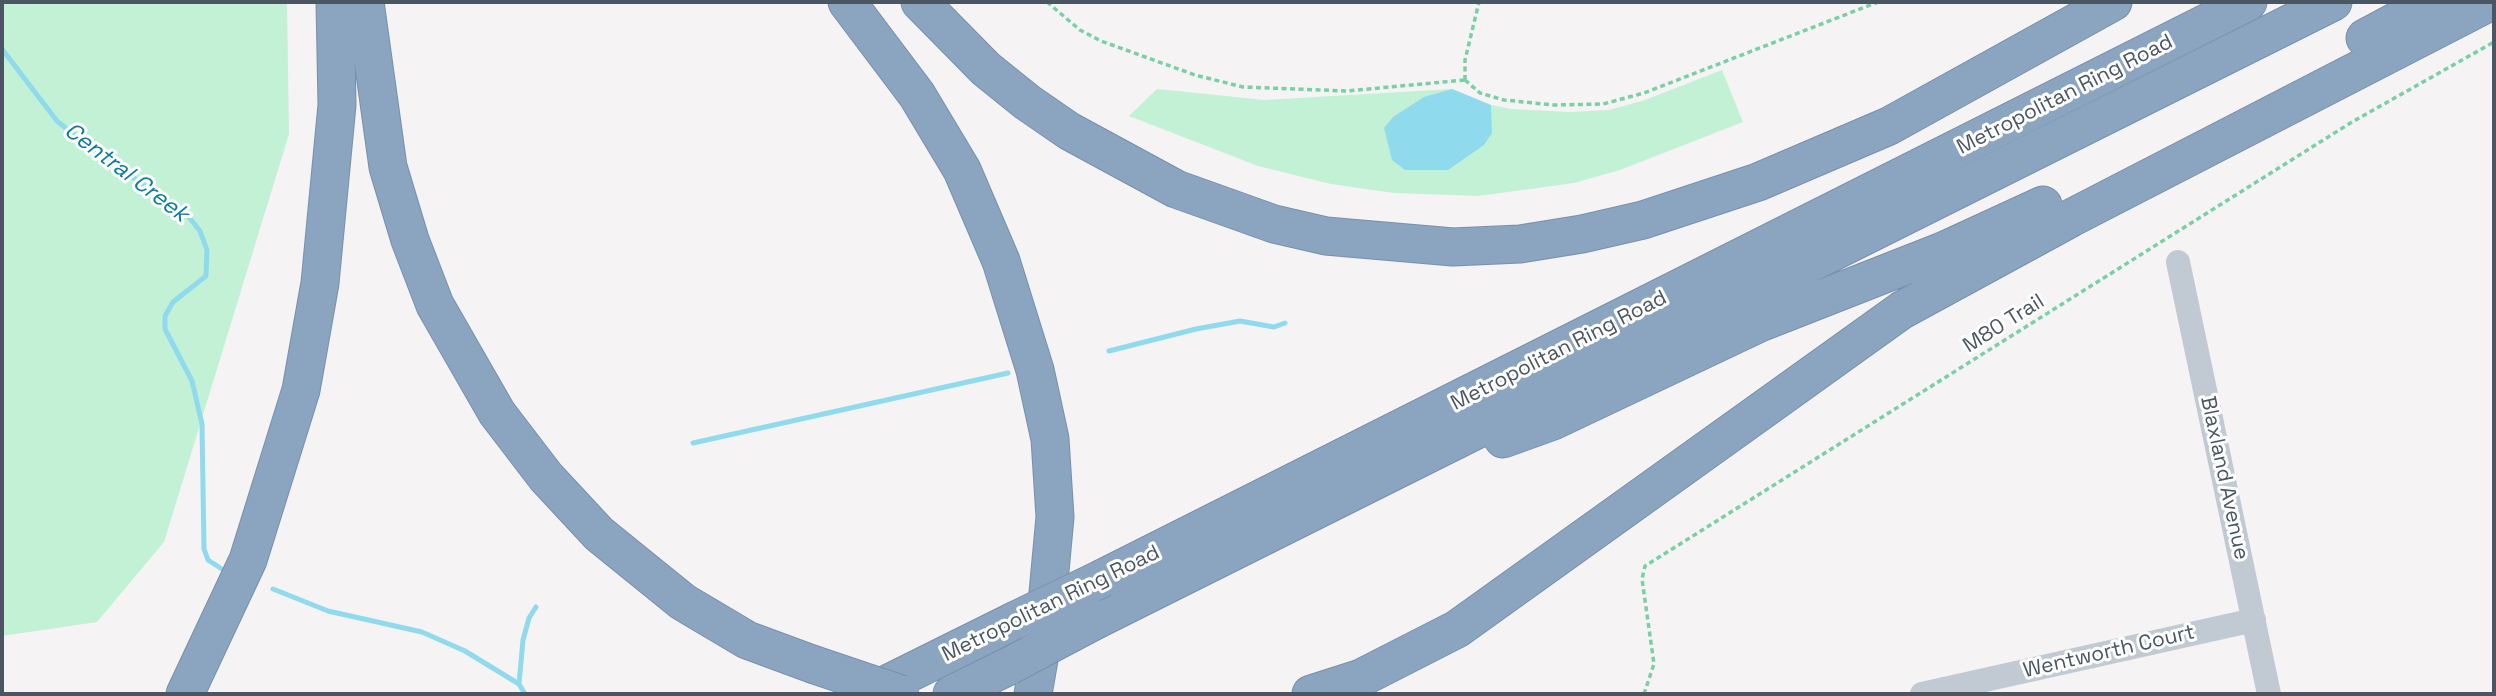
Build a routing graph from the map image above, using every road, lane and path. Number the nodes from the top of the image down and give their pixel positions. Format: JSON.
{"nodes":[{"id":1,"x":335,"y":2,"type":"edge"},
{"id":2,"x":365,"y":2,"type":"edge"},
{"id":3,"x":847,"y":2,"type":"edge"},
{"id":4,"x":920,"y":2,"type":"edge"},
{"id":5,"x":1046,"y":2,"type":"edge"},
{"id":6,"x":1479,"y":2,"type":"edge"},
{"id":7,"x":1878,"y":2,"type":"edge"},
{"id":8,"x":2113,"y":2,"type":"edge"},
{"id":9,"x":2333,"y":2,"type":"edge"},
{"id":10,"x":2432,"y":2,"type":"edge"},
{"id":11,"x":2473,"y":2,"type":"edge"},
{"id":12,"x":2490,"y":2,"type":"edge"},
{"id":13,"x":2236,"y":7,"type":"edge"},
{"id":14,"x":2494,"y":42,"type":"edge"},
{"id":15,"x":1465,"y":80,"type":"junction"},
{"id":16,"x":2244,"y":128,"type":"junction"},
{"id":17,"x":2178,"y":262,"type":"dead end"},
{"id":18,"x":1364,"y":487,"type":"junction"},
{"id":19,"x":2254,"y":620,"type":"junction"},
{"id":20,"x":185,"y":694,"type":"edge"},
{"id":21,"x":867,"y":694,"type":"edge"},
{"id":22,"x":901,"y":694,"type":"edge"},
{"id":23,"x":952,"y":694,"type":"edge"},
{"id":24,"x":1033,"y":694,"type":"edge"},
{"id":25,"x":1311,"y":694,"type":"edge"},
{"id":26,"x":1644,"y":694,"type":"edge"},
{"id":27,"x":1922,"y":694,"type":"edge"},
{"id":28,"x":2269,"y":694,"type":"edge"}],
"edges":[{"from":1,"to":20,"type":"highway"},
{"from":2,"to":22,"type":"highway","bridge":true},
{"from":3,"to":24,"type":"highway"},
{"from":4,"to":8,"type":"highway"},
{"from":5,"to":15,"type":"path"},
{"from":6,"to":15,"type":"path"},
{"from":7,"to":15,"type":"path"},
{"from":9,"to":18,"type":"highway","name":"Metropolitan Ring Road"},
{"from":10,"to":18,"type":"highway"},
{"from":11,"to":16,"type":"highway"},
{"from":12,"to":16,"type":"highway"},
{"from":13,"to":21,"type":"highway","name":"Metropolitan Ring Road","bridge":true},
{"from":14,"to":26,"type":"path","name":"M80 Trail"},
{"from":16,"to":25,"type":"highway"},
{"from":17,"to":19,"type":"street","name":"Blaxland Avenue"},
{"from":18,"to":23,"type":"highway","name":"Metropolitan Ring Road","bridge":true},
{"from":19,"to":27,"type":"street","name":"Wentworth Court"},
{"from":19,"to":28,"type":"street","name":"Blaxland Avenue"}]}
